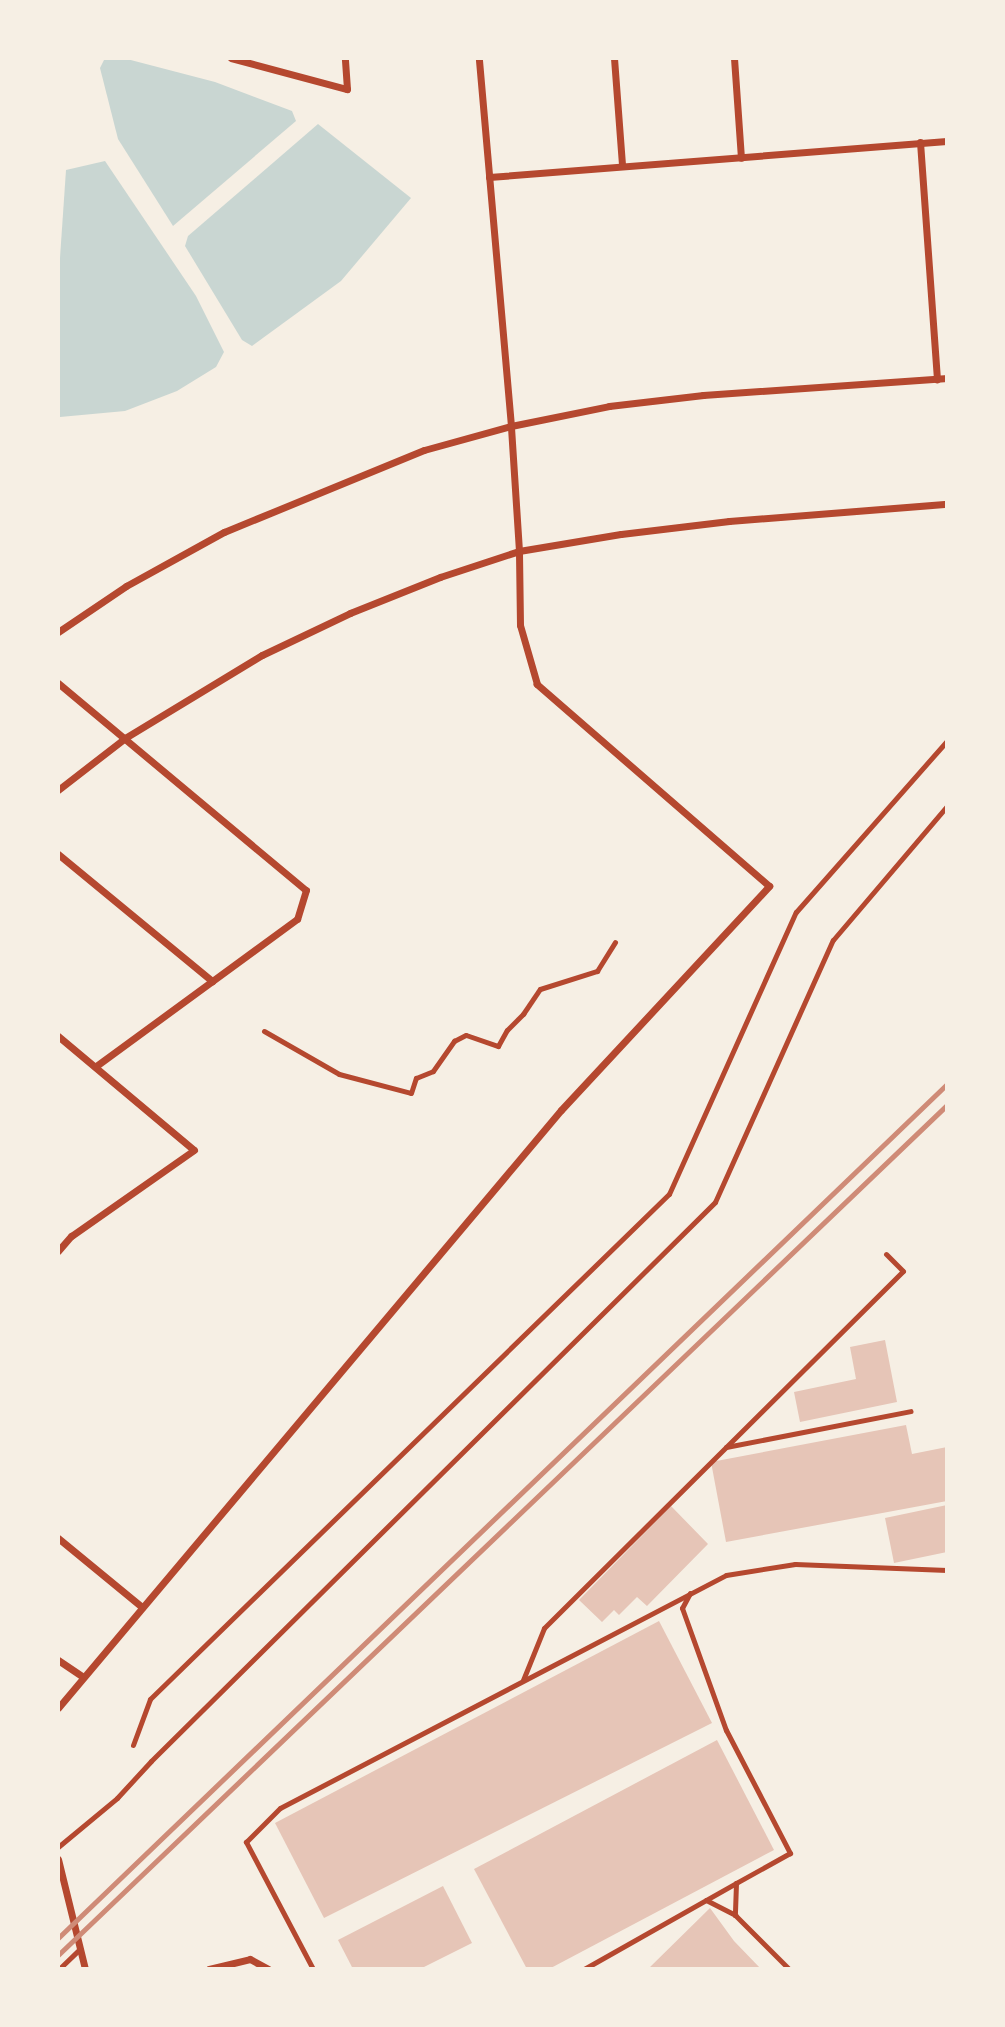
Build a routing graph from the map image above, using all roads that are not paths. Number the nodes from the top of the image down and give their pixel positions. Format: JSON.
{"nodes":[{"id":1,"x":232,"y":58,"type":"edge"},
{"id":2,"x":345,"y":58,"type":"edge"},
{"id":3,"x":479,"y":58,"type":"edge"},
{"id":4,"x":614,"y":58,"type":"edge"},
{"id":5,"x":734,"y":58,"type":"edge"},
{"id":6,"x":947,"y":141,"type":"edge"},
{"id":7,"x":920,"y":142,"type":"junction"},
{"id":8,"x":741,"y":158,"type":"junction"},
{"id":9,"x":622,"y":165,"type":"junction"},
{"id":10,"x":489,"y":177,"type":"junction"},
{"id":11,"x":947,"y":378,"type":"edge"},
{"id":12,"x":937,"y":379,"type":"junction"},
{"id":13,"x":510,"y":426,"type":"junction"},
{"id":14,"x":947,"y":504,"type":"edge"},
{"id":15,"x":519,"y":551,"type":"junction"},
{"id":16,"x":58,"y":632,"type":"edge"},
{"id":17,"x":58,"y":683,"type":"edge"},
{"id":18,"x":125,"y":738,"type":"junction"},
{"id":19,"x":947,"y":741,"type":"edge"},
{"id":20,"x":58,"y":790,"type":"edge"},
{"id":21,"x":947,"y":806,"type":"edge"},
{"id":22,"x":58,"y":854,"type":"edge"},
{"id":23,"x":615,"y":942,"type":"dead end"},
{"id":24,"x":212,"y":981,"type":"junction"},
{"id":25,"x":264,"y":1031,"type":"dead end"},
{"id":26,"x":58,"y":1036,"type":"edge"},
{"id":27,"x":95,"y":1067,"type":"junction"},
{"id":28,"x":58,"y":1251,"type":"edge"},
{"id":29,"x":886,"y":1254,"type":"dead end"},
{"id":30,"x":911,"y":1411,"type":"dead end"},
{"id":31,"x":726,"y":1447,"type":"junction"},
{"id":32,"x":58,"y":1538,"type":"edge"},
{"id":33,"x":947,"y":1570,"type":"edge"},
{"id":34,"x":691,"y":1592,"type":"junction"},
{"id":35,"x":142,"y":1607,"type":"junction"},
{"id":36,"x":58,"y":1660,"type":"edge"},
{"id":37,"x":83,"y":1676,"type":"junction"},
{"id":38,"x":523,"y":1680,"type":"junction"},
{"id":39,"x":58,"y":1709,"type":"edge"},
{"id":40,"x":133,"y":1745,"type":"dead end"},
{"id":41,"x":58,"y":1847,"type":"edge"},
{"id":42,"x":58,"y":1859,"type":"edge"},
{"id":43,"x":736,"y":1883,"type":"junction"},
{"id":44,"x":706,"y":1900,"type":"junction"},
{"id":45,"x":735,"y":1915,"type":"junction"},
{"id":46,"x":80,"y":1949,"type":"junction"},
{"id":47,"x":59,"y":1969,"type":"edge"},
{"id":48,"x":85,"y":1969,"type":"edge"},
{"id":49,"x":209,"y":1969,"type":"edge"},
{"id":50,"x":268,"y":1969,"type":"edge"},
{"id":51,"x":313,"y":1969,"type":"edge"},
{"id":52,"x":584,"y":1969,"type":"edge"},
{"id":53,"x":789,"y":1969,"type":"edge"}],
"edges":[{"from":1,"to":2,"type":"street"},
{"from":3,"to":10,"type":"street"},
{"from":4,"to":9,"type":"street"},
{"from":5,"to":8,"type":"street"},
{"from":6,"to":7,"type":"street"},
{"from":7,"to":8,"type":"street"},
{"from":7,"to":12,"type":"street"},
{"from":8,"to":9,"type":"street"},
{"from":9,"to":10,"type":"street"},
{"from":10,"to":13,"type":"street"},
{"from":11,"to":12,"type":"street"},
{"from":12,"to":13,"type":"street"},
{"from":13,"to":15,"type":"street"},
{"from":13,"to":16,"type":"street"},
{"from":14,"to":15,"type":"street"},
{"from":15,"to":18,"type":"street"},
{"from":15,"to":35,"type":"street"},
{"from":17,"to":18,"type":"street"},
{"from":18,"to":20,"type":"street"},
{"from":18,"to":24,"type":"street"},
{"from":19,"to":40,"type":"lane"},
{"from":21,"to":41,"type":"lane"},
{"from":22,"to":24,"type":"street"},
{"from":23,"to":25,"type":"lane"},
{"from":24,"to":27,"type":"street"},
{"from":26,"to":27,"type":"street"},
{"from":27,"to":28,"type":"street"},
{"from":29,"to":31,"type":"lane"},
{"from":30,"to":31,"type":"lane"},
{"from":31,"to":38,"type":"lane"},
{"from":32,"to":35,"type":"street"},
{"from":33,"to":34,"type":"lane"},
{"from":34,"to":38,"type":"lane"},
{"from":34,"to":43,"type":"lane"},
{"from":35,"to":37,"type":"street"},
{"from":36,"to":37,"type":"street"},
{"from":37,"to":39,"type":"street"},
{"from":38,"to":51,"type":"lane"},
{"from":42,"to":46,"type":"street"},
{"from":43,"to":44,"type":"lane"},
{"from":43,"to":45,"type":"lane"},
{"from":44,"to":45,"type":"lane"},
{"from":44,"to":52,"type":"lane"},
{"from":45,"to":53,"type":"lane"},
{"from":46,"to":47,"type":"lane"},
{"from":46,"to":48,"type":"street"},
{"from":49,"to":50,"type":"street"}]}
